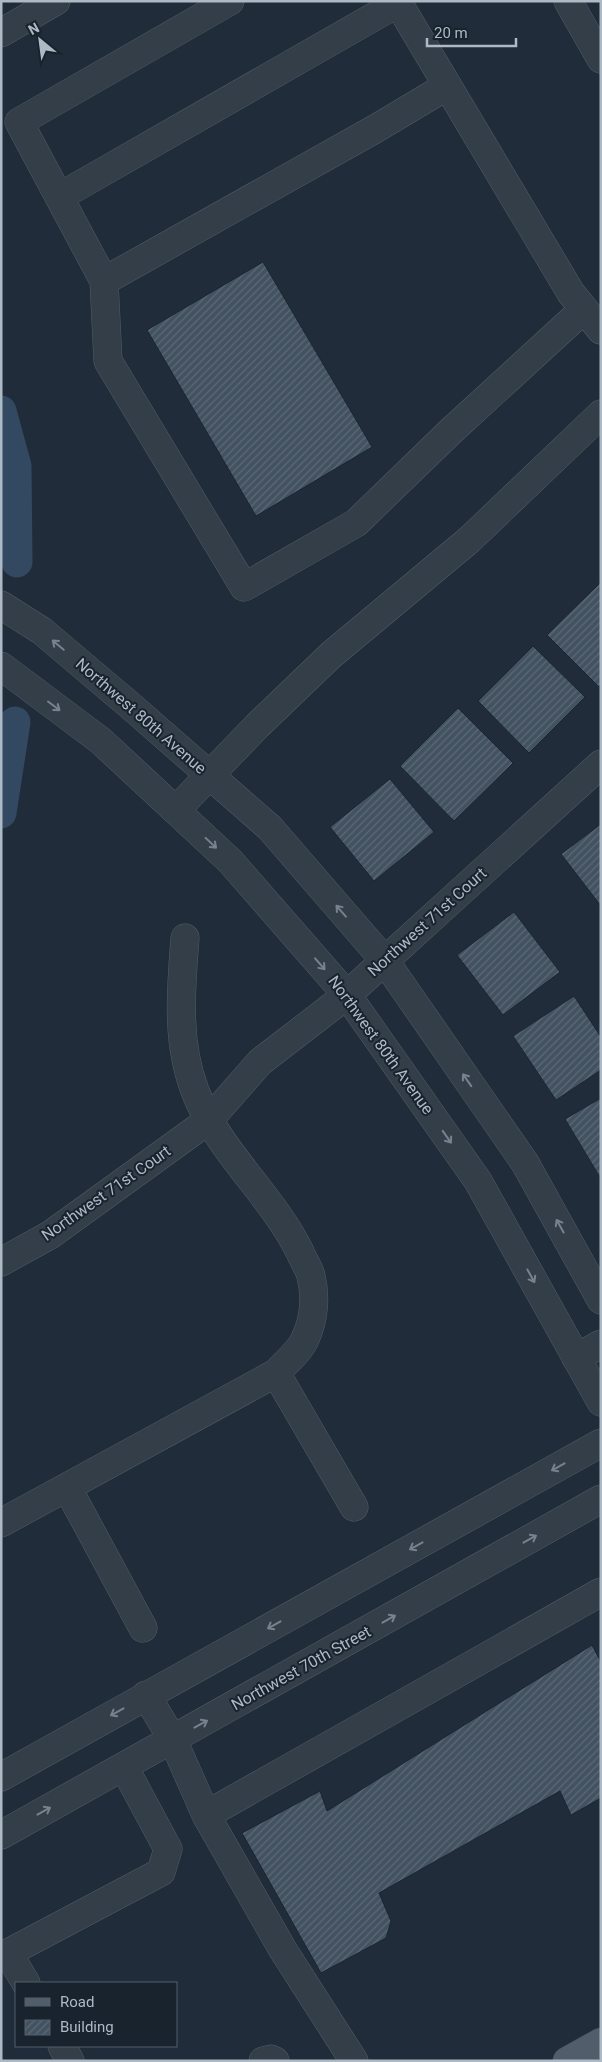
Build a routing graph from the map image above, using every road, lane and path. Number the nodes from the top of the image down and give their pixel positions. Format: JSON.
{"nodes":[{"id":1,"x":56,"y":1,"type":"edge"},
{"id":2,"x":230,"y":1,"type":"edge"},
{"id":3,"x":568,"y":1,"type":"edge"},
{"id":4,"x":397,"y":2,"type":"edge"},
{"id":5,"x":1,"y":33,"type":"edge"},
{"id":6,"x":599,"y":53,"type":"edge"},
{"id":7,"x":447,"y":86,"type":"junction"},
{"id":8,"x":60,"y":197,"type":"junction"},
{"id":9,"x":104,"y":280,"type":"junction"},
{"id":10,"x":583,"y":310,"type":"junction"},
{"id":11,"x":601,"y":330,"type":"edge"},
{"id":12,"x":601,"y":414,"type":"edge"},
{"id":13,"x":1,"y":605,"type":"edge"},
{"id":14,"x":1,"y":666,"type":"edge"},
{"id":15,"x":601,"y":764,"type":"edge"},
{"id":16,"x":210,"y":775,"type":"junction"},
{"id":17,"x":176,"y":810,"type":"junction"},
{"id":18,"x":185,"y":938,"type":"dead end"},
{"id":19,"x":385,"y":961,"type":"junction"},
{"id":20,"x":347,"y":994,"type":"junction"},
{"id":21,"x":209,"y":1120,"type":"junction"},
{"id":22,"x":1,"y":1262,"type":"edge"},
{"id":23,"x":601,"y":1300,"type":"edge"},
{"id":24,"x":601,"y":1344,"type":"edge"},
{"id":25,"x":576,"y":1358,"type":"junction"},
{"id":26,"x":276,"y":1374,"type":"junction"},
{"id":27,"x":601,"y":1402,"type":"edge"},
{"id":28,"x":601,"y":1443,"type":"edge"},
{"id":29,"x":67,"y":1487,"type":"junction"},
{"id":30,"x":601,"y":1500,"type":"edge"},
{"id":31,"x":354,"y":1507,"type":"dead end"},
{"id":32,"x":1,"y":1523,"type":"edge"},
{"id":33,"x":601,"y":1592,"type":"edge"},
{"id":34,"x":143,"y":1628,"type":"dead end"},
{"id":35,"x":146,"y":1695,"type":"junction"},
{"id":36,"x":173,"y":1740,"type":"junction"},
{"id":37,"x":124,"y":1767,"type":"junction"},
{"id":38,"x":1,"y":1777,"type":"edge"},
{"id":39,"x":206,"y":1815,"type":"junction"},
{"id":40,"x":1,"y":1835,"type":"edge"},
{"id":41,"x":25,"y":1982,"type":"edge"},
{"id":42,"x":601,"y":2042,"type":"edge"},
{"id":43,"x":63,"y":2047,"type":"edge"},
{"id":44,"x":70,"y":2061,"type":"edge"},
{"id":45,"x":263,"y":2061,"type":"edge"},
{"id":46,"x":275,"y":2061,"type":"edge"},
{"id":47,"x":354,"y":2061,"type":"edge"},
{"id":48,"x":567,"y":2061,"type":"edge"}],
"edges":[{"from":1,"to":5,"type":"street"},
{"from":2,"to":8,"type":"street"},
{"from":3,"to":6,"type":"street"},
{"from":4,"to":7,"type":"street"},
{"from":4,"to":8,"type":"street"},
{"from":7,"to":9,"type":"street"},
{"from":7,"to":10,"type":"street"},
{"from":8,"to":9,"type":"street"},
{"from":9,"to":10,"type":"street"},
{"from":10,"to":11,"type":"street"},
{"from":12,"to":16,"type":"street"},
{"from":16,"to":13,"type":"street","name":"Northwest 80th Avenue","one_way":true},
{"from":14,"to":17,"type":"street","name":"Northwest 80th Avenue","one_way":true},
{"from":15,"to":19,"type":"street","name":"Northwest 71st Court"},
{"from":16,"to":17,"type":"street"},
{"from":19,"to":16,"type":"street","name":"Northwest 80th Avenue","one_way":true},
{"from":17,"to":20,"type":"street","name":"Northwest 80th Avenue","one_way":true},
{"from":18,"to":21,"type":"street"},
{"from":19,"to":20,"type":"street","name":"Northwest 71st Court"},
{"from":23,"to":19,"type":"street","name":"Northwest 80th Avenue","one_way":true},
{"from":20,"to":21,"type":"street","name":"Northwest 71st Court"},
{"from":20,"to":25,"type":"street","name":"Northwest 80th Avenue","one_way":true},
{"from":21,"to":22,"type":"street","name":"Northwest 71st Court"},
{"from":21,"to":26,"type":"street"},
{"from":24,"to":25,"type":"street"},
{"from":25,"to":27,"type":"street","name":"Northwest 80th Avenue"},
{"from":26,"to":29,"type":"street"},
{"from":26,"to":31,"type":"street"},
{"from":28,"to":35,"type":"street","one_way":true},
{"from":29,"to":32,"type":"street"},
{"from":29,"to":34,"type":"street"},
{"from":36,"to":30,"type":"street","name":"Northwest 70th Street","one_way":true},
{"from":33,"to":39,"type":"street"},
{"from":35,"to":36,"type":"street"},
{"from":35,"to":38,"type":"street","one_way":true},
{"from":36,"to":37,"type":"street","name":"Northwest 70th Street"},
{"from":36,"to":39,"type":"street"},
{"from":40,"to":37,"type":"street","name":"Northwest 70th Street","one_way":true},
{"from":37,"to":41,"type":"street"},
{"from":39,"to":47,"type":"street"},
{"from":42,"to":48,"type":"main road"},
{"from":43,"to":44,"type":"street"},
{"from":45,"to":46,"type":"street"}]}
